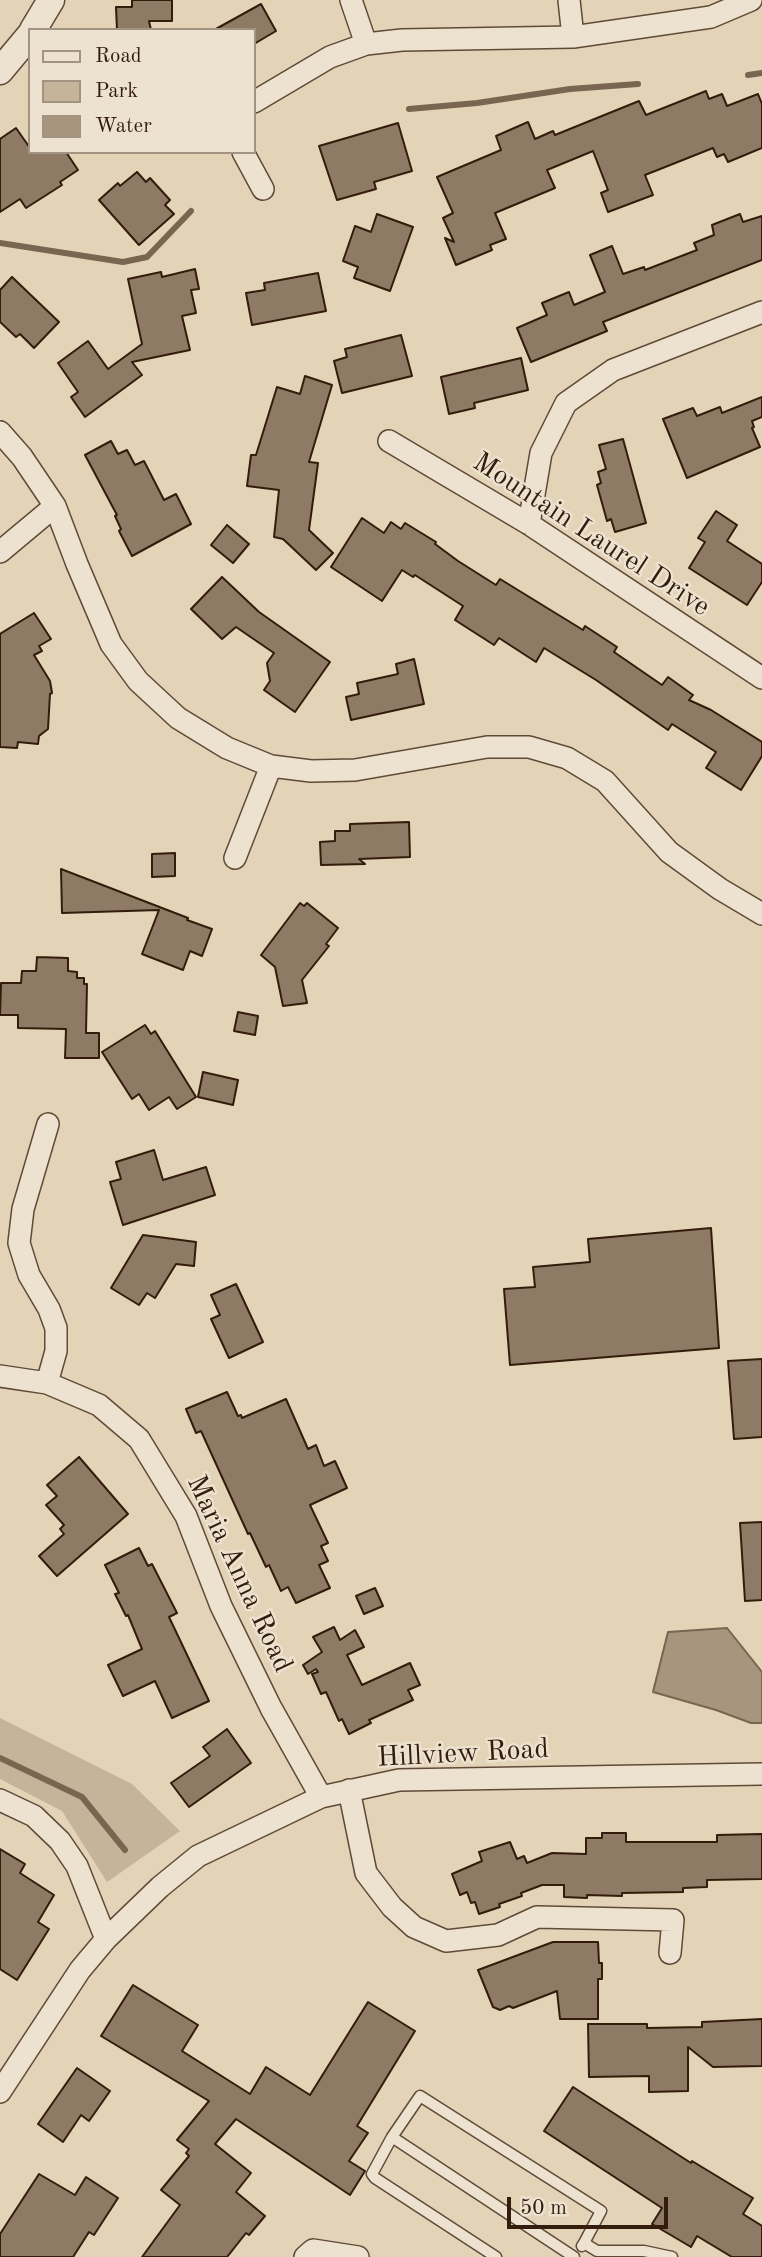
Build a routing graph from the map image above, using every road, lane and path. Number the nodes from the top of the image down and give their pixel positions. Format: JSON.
{"nodes":[{"id":1,"x":51,"y":0,"type":"edge"},
{"id":2,"x":351,"y":0,"type":"edge"},
{"id":3,"x":569,"y":0,"type":"edge"},
{"id":4,"x":751,"y":0,"type":"edge"},
{"id":5,"x":36,"y":28,"type":"edge"},
{"id":6,"x":573,"y":37,"type":"junction"},
{"id":7,"x":28,"y":41,"type":"edge"},
{"id":8,"x":366,"y":44,"type":"junction"},
{"id":9,"x":0,"y":71,"type":"edge"},
{"id":10,"x":256,"y":101,"type":"edge"},
{"id":11,"x":244,"y":154,"type":"edge"},
{"id":12,"x":263,"y":189,"type":"dead end"},
{"id":13,"x":762,"y":312,"type":"edge"},
{"id":14,"x":0,"y":432,"type":"edge"},
{"id":15,"x":389,"y":441,"type":"dead end"},
{"id":16,"x":55,"y":506,"type":"junction"},
{"id":17,"x":529,"y":524,"type":"junction"},
{"id":18,"x":0,"y":552,"type":"edge"},
{"id":19,"x":762,"y":678,"type":"edge"},
{"id":20,"x":271,"y":766,"type":"junction"},
{"id":21,"x":235,"y":858,"type":"dead end"},
{"id":22,"x":762,"y":914,"type":"edge"},
{"id":23,"x":48,"y":1124,"type":"dead end"},
{"id":24,"x":0,"y":1376,"type":"edge"},
{"id":25,"x":47,"y":1383,"type":"junction"},
{"id":26,"x":762,"y":1774,"type":"edge"},
{"id":27,"x":349,"y":1790,"type":"junction"},
{"id":28,"x":321,"y":1797,"type":"junction"},
{"id":29,"x":0,"y":1800,"type":"edge"},
{"id":30,"x":106,"y":1939,"type":"junction"},
{"id":31,"x":670,"y":1953,"type":"dead end"},
{"id":32,"x":0,"y":2092,"type":"edge"},
{"id":33,"x":392,"y":2137,"type":"junction"},
{"id":34,"x":584,"y":2243,"type":"junction"},
{"id":35,"x":309,"y":2253,"type":"edge"},
{"id":36,"x":358,"y":2257,"type":"edge"},
{"id":37,"x":496,"y":2257,"type":"edge"},
{"id":38,"x":575,"y":2257,"type":"edge"},
{"id":39,"x":672,"y":2257,"type":"edge"}],
"edges":[{"from":1,"to":5,"type":"street"},
{"from":2,"to":8,"type":"street"},
{"from":3,"to":6,"type":"street"},
{"from":4,"to":6,"type":"street"},
{"from":6,"to":8,"type":"street"},
{"from":7,"to":9,"type":"street"},
{"from":8,"to":10,"type":"street"},
{"from":11,"to":12,"type":"street"},
{"from":13,"to":17,"type":"street"},
{"from":14,"to":16,"type":"street"},
{"from":15,"to":17,"type":"street","name":"Mountain Laurel Drive"},
{"from":16,"to":18,"type":"street"},
{"from":16,"to":20,"type":"street"},
{"from":17,"to":19,"type":"street","name":"Mountain Laurel Drive"},
{"from":20,"to":21,"type":"street"},
{"from":20,"to":22,"type":"street"},
{"from":23,"to":25,"type":"street"},
{"from":24,"to":25,"type":"street","name":"Maria Anna Road"},
{"from":25,"to":28,"type":"street","name":"Maria Anna Road"},
{"from":26,"to":27,"type":"street","name":"Hillview Road"},
{"from":27,"to":28,"type":"street","name":"Hillview Road"},
{"from":27,"to":31,"type":"street"},
{"from":28,"to":30,"type":"street","name":"Hillview Road"},
{"from":29,"to":30,"type":"street"},
{"from":30,"to":32,"type":"street","name":"Hillview Road"},
{"from":33,"to":34,"type":"lane"},
{"from":33,"to":37,"type":"lane"},
{"from":33,"to":38,"type":"lane"},
{"from":34,"to":38,"type":"lane"},
{"from":34,"to":39,"type":"lane"},
{"from":35,"to":36,"type":"street"}]}
